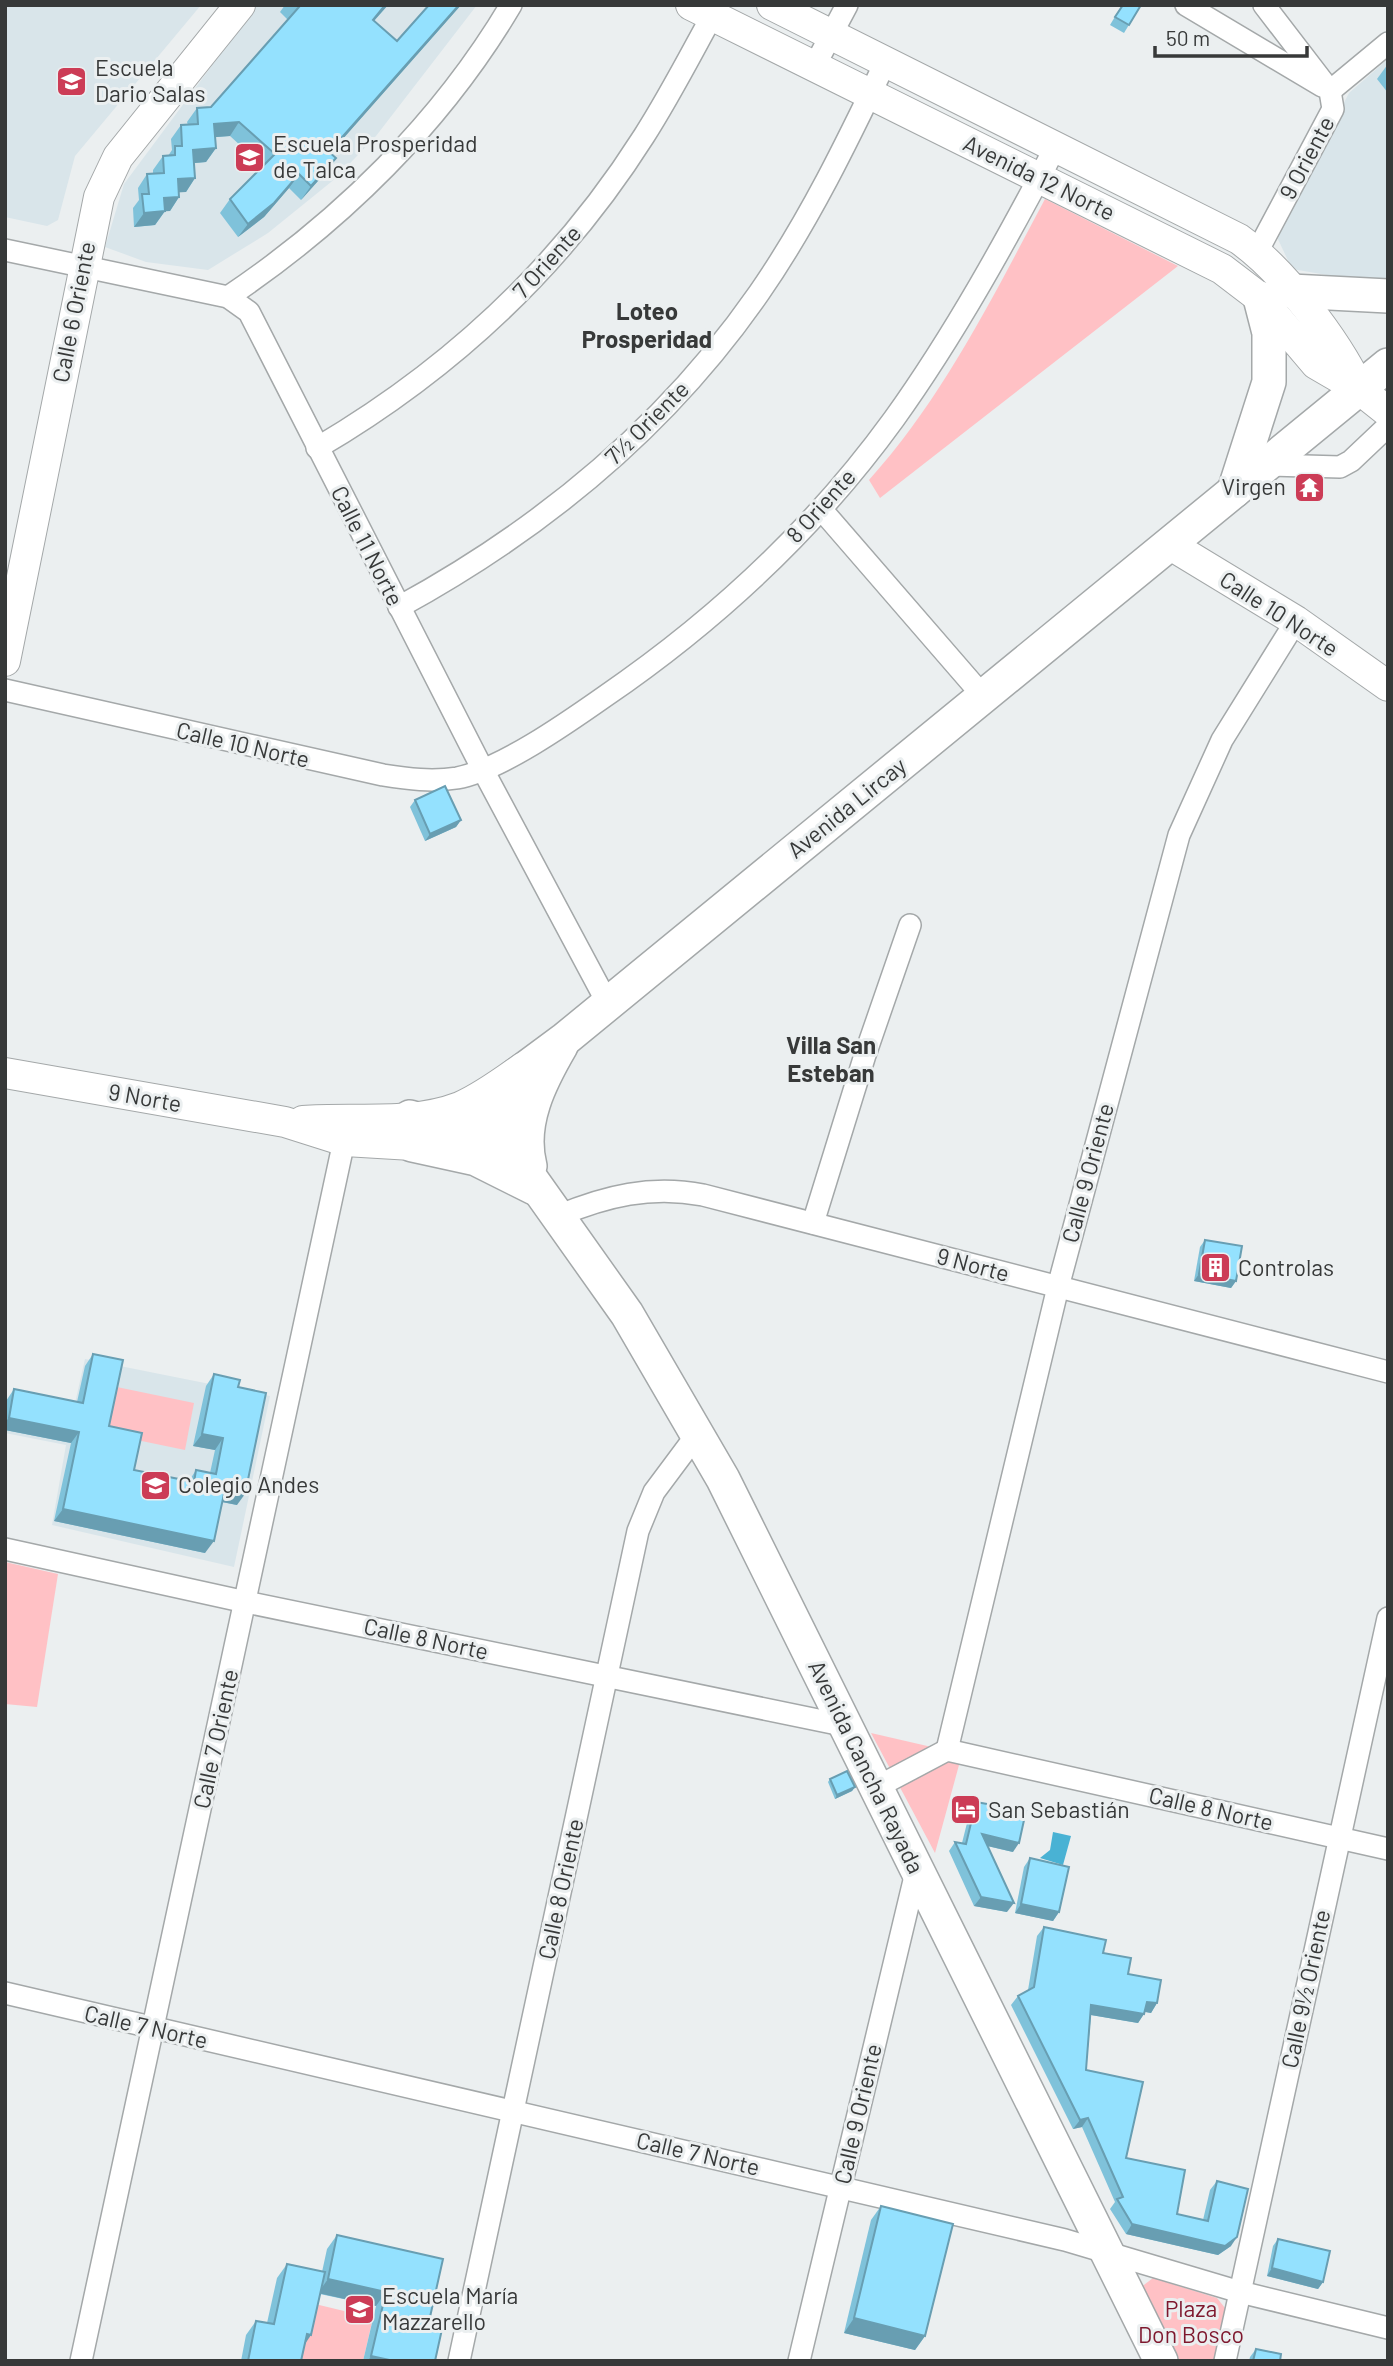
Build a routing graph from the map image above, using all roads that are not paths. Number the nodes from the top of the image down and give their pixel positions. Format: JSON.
{"nodes":[{"id":1,"x":240,"y":5,"type":"edge"},
{"id":2,"x":511,"y":5,"type":"edge"},
{"id":3,"x":772,"y":5,"type":"edge"},
{"id":4,"x":847,"y":5,"type":"edge"},
{"id":5,"x":1185,"y":5,"type":"edge"},
{"id":6,"x":1264,"y":5,"type":"edge"},
{"id":7,"x":701,"y":10,"type":"edge"},
{"id":8,"x":832,"y":35,"type":"junction"},
{"id":9,"x":1388,"y":43,"type":"edge"},
{"id":10,"x":886,"y":61,"type":"junction"},
{"id":11,"x":814,"y":67,"type":"junction"},
{"id":12,"x":1330,"y":91,"type":"junction"},
{"id":13,"x":870,"y":95,"type":"junction"},
{"id":14,"x":1056,"y":146,"type":"junction"},
{"id":15,"x":1039,"y":178,"type":"junction"},
{"id":16,"x":5,"y":250,"type":"edge"},
{"id":17,"x":1257,"y":252,"type":"junction"},
{"id":18,"x":83,"y":268,"type":"junction"},
{"id":19,"x":1275,"y":294,"type":"junction"},
{"id":20,"x":1388,"y":296,"type":"edge"},
{"id":21,"x":228,"y":297,"type":"junction"},
{"id":22,"x":1388,"y":365,"type":"edge"},
{"id":23,"x":1359,"y":389,"type":"junction"},
{"id":24,"x":1388,"y":412,"type":"edge"},
{"id":25,"x":1388,"y":426,"type":"edge"},
{"id":26,"x":317,"y":448,"type":"junction"},
{"id":27,"x":1266,"y":465,"type":"junction"},
{"id":28,"x":1234,"y":491,"type":"junction"},
{"id":29,"x":821,"y":509,"type":"junction"},
{"id":30,"x":1169,"y":544,"type":"junction"},
{"id":31,"x":399,"y":607,"type":"junction"},
{"id":32,"x":1296,"y":621,"type":"junction"},
{"id":33,"x":5,"y":662,"type":"edge"},
{"id":34,"x":1388,"y":686,"type":"edge"},
{"id":35,"x":5,"y":690,"type":"edge"},
{"id":36,"x":983,"y":696,"type":"junction"},
{"id":37,"x":483,"y":770,"type":"junction"},
{"id":38,"x":910,"y":925,"type":"dead end"},
{"id":39,"x":608,"y":1004,"type":"junction"},
{"id":40,"x":565,"y":1039,"type":"joint"},
{"id":41,"x":534,"y":1071,"type":"junction"},
{"id":42,"x":5,"y":1073,"type":"edge"},
{"id":43,"x":505,"y":1107,"type":"junction"},
{"id":44,"x":347,"y":1129,"type":"junction"},
{"id":45,"x":411,"y":1131,"type":"junction"},
{"id":46,"x":466,"y":1133,"type":"junction"},
{"id":47,"x":519,"y":1163,"type":"junction"},
{"id":48,"x":549,"y":1203,"type":"junction"},
{"id":49,"x":813,"y":1223,"type":"junction"},
{"id":50,"x":1058,"y":1287,"type":"junction"},
{"id":51,"x":1388,"y":1372,"type":"edge"},
{"id":52,"x":698,"y":1433,"type":"junction"},
{"id":53,"x":5,"y":1549,"type":"edge"},
{"id":54,"x":246,"y":1602,"type":"junction"},
{"id":55,"x":1388,"y":1618,"type":"edge"},
{"id":56,"x":607,"y":1676,"type":"junction"},
{"id":57,"x":847,"y":1726,"type":"junction"},
{"id":58,"x":947,"y":1750,"type":"junction"},
{"id":59,"x":877,"y":1787,"type":"junction"},
{"id":60,"x":1339,"y":1837,"type":"junction"},
{"id":61,"x":1388,"y":1849,"type":"edge"},
{"id":62,"x":917,"y":1868,"type":"junction"},
{"id":63,"x":5,"y":1993,"type":"edge"},
{"id":64,"x":153,"y":2029,"type":"junction"},
{"id":65,"x":514,"y":2111,"type":"junction"},
{"id":66,"x":840,"y":2187,"type":"junction"},
{"id":67,"x":1107,"y":2253,"type":"junction"},
{"id":68,"x":1240,"y":2292,"type":"junction"},
{"id":69,"x":1388,"y":2328,"type":"edge"},
{"id":70,"x":81,"y":2361,"type":"edge"},
{"id":71,"x":458,"y":2361,"type":"edge"},
{"id":72,"x":799,"y":2361,"type":"edge"},
{"id":73,"x":1161,"y":2361,"type":"edge"},
{"id":74,"x":1225,"y":2361,"type":"edge"}],
"edges":[{"from":1,"to":18,"type":"main road","name":"Calle 6 Oriente"},
{"from":2,"to":21,"type":"street"},
{"from":3,"to":8,"type":"main road","name":"Avenida 12 Norte"},
{"from":4,"to":8,"type":"street"},
{"from":5,"to":12,"type":"street"},
{"from":6,"to":12,"type":"street"},
{"from":7,"to":11,"type":"main road","name":"Avenida 12 Norte"},
{"from":7,"to":26,"type":"street","name":"7 Oriente"},
{"from":8,"to":10,"type":"main road","name":"Avenida 12 Norte"},
{"from":8,"to":11,"type":"street"},
{"from":9,"to":12,"type":"street","name":"9 Oriente"},
{"from":10,"to":13,"type":"street","name":"7½ Oriente"},
{"from":10,"to":14,"type":"main road","name":"Avenida 12 Norte"},
{"from":11,"to":13,"type":"main road","name":"Avenida 12 Norte"},
{"from":12,"to":17,"type":"street","name":"9 Oriente"},
{"from":13,"to":15,"type":"main road","name":"Avenida 12 Norte"},
{"from":13,"to":31,"type":"street","name":"7½ Oriente"},
{"from":14,"to":15,"type":"street","name":"8 Oriente"},
{"from":14,"to":17,"type":"main road","name":"Avenida 12 Norte"},
{"from":15,"to":19,"type":"main road","name":"Avenida 12 Norte"},
{"from":15,"to":29,"type":"street","name":"8 Oriente"},
{"from":16,"to":18,"type":"street","name":"Calle 11 Norte"},
{"from":17,"to":19,"type":"main road","name":"Avenida 12 Norte"},
{"from":18,"to":21,"type":"street","name":"Calle 11 Norte"},
{"from":18,"to":33,"type":"main road","name":"Calle 6 Oriente"},
{"from":19,"to":20,"type":"main road"},
{"from":19,"to":23,"type":"main road","name":"Avenida 12 Norte"},
{"from":19,"to":28,"type":"main road"},
{"from":21,"to":26,"type":"street","name":"Calle 11 Norte"},
{"from":22,"to":23,"type":"main road","name":"Avenida Lircay"},
{"from":23,"to":24,"type":"main road","name":"Avenida 12 Norte"},
{"from":23,"to":27,"type":"main road","name":"Avenida Lircay"},
{"from":25,"to":27,"type":"street"},
{"from":26,"to":31,"type":"street","name":"Calle 11 Norte"},
{"from":27,"to":28,"type":"main road","name":"Avenida Lircay"},
{"from":28,"to":30,"type":"main road","name":"Avenida Lircay"},
{"from":29,"to":36,"type":"street"},
{"from":29,"to":37,"type":"street","name":"8 Oriente"},
{"from":30,"to":32,"type":"main road","name":"Calle 10 Norte"},
{"from":30,"to":36,"type":"main road","name":"Avenida Lircay"},
{"from":31,"to":37,"type":"street","name":"Calle 11 Norte"},
{"from":32,"to":34,"type":"main road","name":"Calle 10 Norte"},
{"from":32,"to":50,"type":"street","name":"Calle 9 Oriente"},
{"from":35,"to":37,"type":"street","name":"Calle 10 Norte"},
{"from":36,"to":39,"type":"main road","name":"Avenida Lircay"},
{"from":37,"to":39,"type":"street","name":"Calle 11 Norte"},
{"from":38,"to":49,"type":"street"},
{"from":39,"to":40,"type":"main road","name":"Avenida Lircay"},
{"from":40,"to":41,"type":"main road","name":"Avenida Cancha Rayada"},
{"from":41,"to":43,"type":"main road","name":"Avenida Cancha Rayada"},
{"from":41,"to":45,"type":"main road"},
{"from":41,"to":48,"type":"main road","name":"Avenida Cancha Rayada"},
{"from":42,"to":44,"type":"main road","name":"9 Norte"},
{"from":43,"to":46,"type":"main road"},
{"from":43,"to":47,"type":"main road","name":"Avenida Cancha Rayada"},
{"from":44,"to":45,"type":"main road","name":"9 Norte"},
{"from":44,"to":54,"type":"street","name":"Calle 7 Oriente"},
{"from":45,"to":46,"type":"main road"},
{"from":45,"to":48,"type":"main road"},
{"from":46,"to":47,"type":"main road"},
{"from":47,"to":48,"type":"main road","name":"Avenida Cancha Rayada"},
{"from":48,"to":49,"type":"street","name":"9 Norte"},
{"from":48,"to":52,"type":"main road","name":"Avenida Cancha Rayada"},
{"from":49,"to":50,"type":"street","name":"9 Norte"},
{"from":50,"to":51,"type":"street","name":"9 Norte"},
{"from":50,"to":58,"type":"street","name":"Calle 9 Oriente"},
{"from":52,"to":56,"type":"street","name":"Calle 8 Oriente"},
{"from":52,"to":57,"type":"main road","name":"Avenida Cancha Rayada"},
{"from":53,"to":54,"type":"street","name":"Calle 8 Norte"},
{"from":54,"to":56,"type":"street","name":"Calle 8 Norte"},
{"from":54,"to":64,"type":"street","name":"Calle 7 Oriente"},
{"from":55,"to":60,"type":"street","name":"Calle 9½ Oriente"},
{"from":56,"to":57,"type":"street","name":"Calle 8 Norte"},
{"from":56,"to":65,"type":"street","name":"Calle 8 Oriente"},
{"from":57,"to":59,"type":"main road","name":"Avenida Cancha Rayada"},
{"from":58,"to":59,"type":"street"},
{"from":58,"to":60,"type":"street","name":"Calle 8 Norte"},
{"from":59,"to":62,"type":"main road","name":"Avenida Cancha Rayada"},
{"from":60,"to":61,"type":"street","name":"Calle 8 Norte"},
{"from":60,"to":68,"type":"street","name":"Calle 9½ Oriente"},
{"from":62,"to":66,"type":"street","name":"Calle 9 Oriente"},
{"from":62,"to":67,"type":"main road","name":"Avenida Cancha Rayada"},
{"from":63,"to":64,"type":"street","name":"Calle 7 Norte"},
{"from":64,"to":65,"type":"street","name":"Calle 7 Norte"},
{"from":64,"to":70,"type":"street","name":"Calle 7 Oriente"},
{"from":65,"to":66,"type":"street","name":"Calle 7 Norte"},
{"from":65,"to":71,"type":"street","name":"Calle 8 Oriente"},
{"from":66,"to":67,"type":"street","name":"Calle 7 Norte"},
{"from":66,"to":72,"type":"street","name":"Calle 9 Oriente"},
{"from":67,"to":68,"type":"street","name":"Calle 7 Norte"},
{"from":67,"to":73,"type":"main road","name":"Avenida Cancha Rayada"},
{"from":68,"to":69,"type":"street","name":"Calle 7 Norte"},
{"from":68,"to":74,"type":"street","name":"Calle 9½ Oriente"}]}
